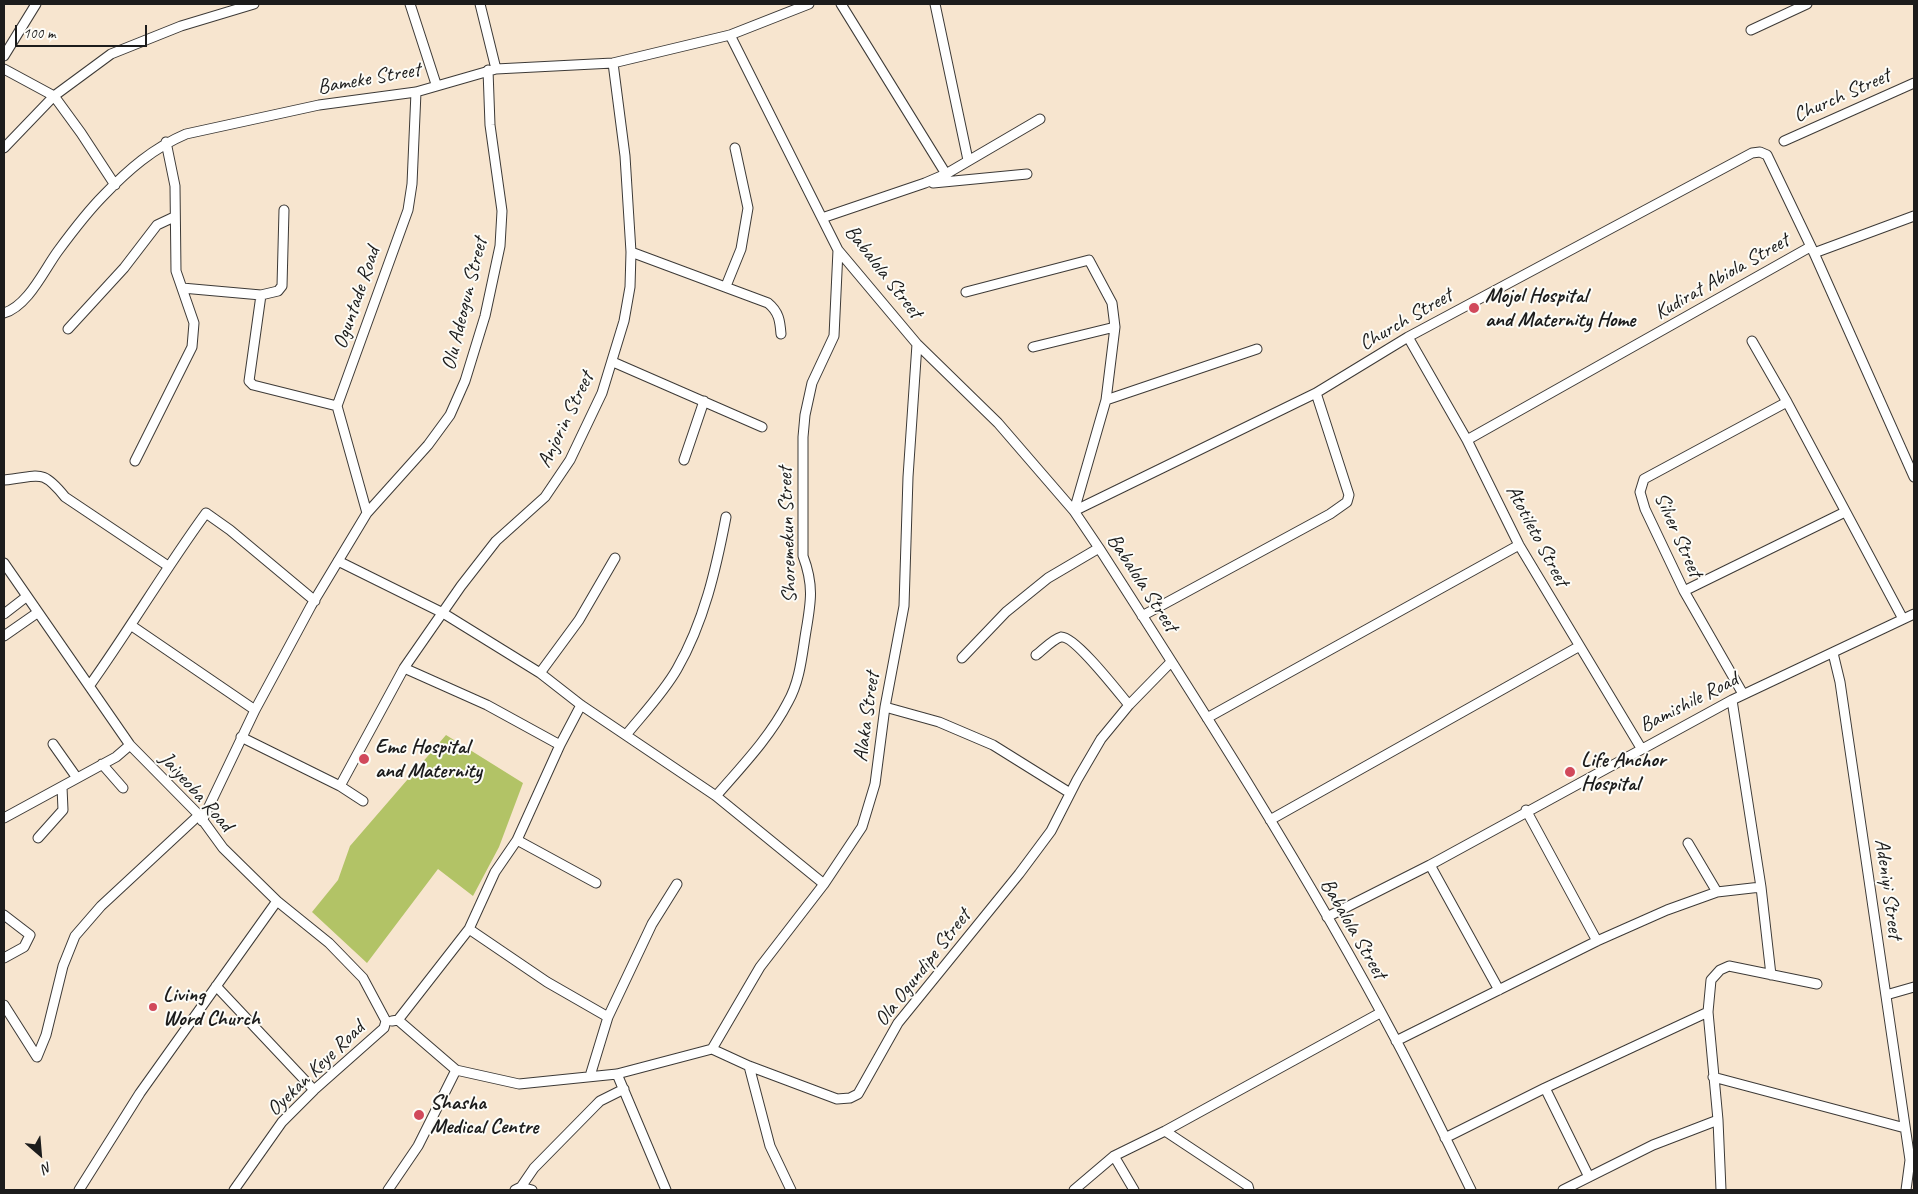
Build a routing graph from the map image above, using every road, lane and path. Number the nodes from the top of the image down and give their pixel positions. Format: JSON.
{"nodes":[{"id":1,"x":36,"y":4,"type":"edge"},
{"id":2,"x":254,"y":4,"type":"edge"},
{"id":3,"x":410,"y":4,"type":"edge"},
{"id":4,"x":480,"y":4,"type":"edge"},
{"id":5,"x":810,"y":4,"type":"edge"},
{"id":6,"x":841,"y":4,"type":"edge"},
{"id":7,"x":935,"y":4,"type":"edge"},
{"id":8,"x":1807,"y":4,"type":"edge"},
{"id":9,"x":1751,"y":30,"type":"dead end"},
{"id":10,"x":730,"y":35,"type":"junction"},
{"id":11,"x":4,"y":56,"type":"edge"},
{"id":12,"x":613,"y":63,"type":"junction"},
{"id":13,"x":4,"y":69,"type":"edge"},
{"id":14,"x":492,"y":70,"type":"junction"},
{"id":15,"x":1914,"y":83,"type":"edge"},
{"id":16,"x":436,"y":84,"type":"junction"},
{"id":17,"x":416,"y":92,"type":"junction"},
{"id":18,"x":54,"y":96,"type":"junction"},
{"id":19,"x":1040,"y":119,"type":"dead end"},
{"id":20,"x":1784,"y":141,"type":"dead end"},
{"id":21,"x":166,"y":142,"type":"junction"},
{"id":22,"x":4,"y":148,"type":"edge"},
{"id":23,"x":735,"y":148,"type":"dead end"},
{"id":24,"x":968,"y":160,"type":"junction"},
{"id":25,"x":946,"y":174,"type":"junction"},
{"id":26,"x":1027,"y":174,"type":"dead end"},
{"id":27,"x":925,"y":183,"type":"junction"},
{"id":28,"x":115,"y":185,"type":"junction"},
{"id":29,"x":284,"y":210,"type":"dead end"},
{"id":30,"x":1914,"y":216,"type":"edge"},
{"id":31,"x":174,"y":217,"type":"junction"},
{"id":32,"x":822,"y":218,"type":"junction"},
{"id":33,"x":838,"y":250,"type":"junction"},
{"id":34,"x":1812,"y":250,"type":"junction"},
{"id":35,"x":631,"y":252,"type":"junction"},
{"id":36,"x":726,"y":286,"type":"junction"},
{"id":37,"x":182,"y":288,"type":"junction"},
{"id":38,"x":966,"y":292,"type":"dead end"},
{"id":39,"x":261,"y":295,"type":"junction"},
{"id":40,"x":4,"y":313,"type":"edge"},
{"id":41,"x":1115,"y":327,"type":"junction"},
{"id":42,"x":68,"y":329,"type":"dead end"},
{"id":43,"x":781,"y":334,"type":"dead end"},
{"id":44,"x":1408,"y":336,"type":"junction"},
{"id":45,"x":1752,"y":341,"type":"dead end"},
{"id":46,"x":917,"y":344,"type":"junction"},
{"id":47,"x":1034,"y":348,"type":"dead end"},
{"id":48,"x":1257,"y":349,"type":"dead end"},
{"id":49,"x":613,"y":362,"type":"junction"},
{"id":50,"x":1316,"y":393,"type":"junction"},
{"id":51,"x":1106,"y":400,"type":"junction"},
{"id":52,"x":704,"y":401,"type":"junction"},
{"id":53,"x":1787,"y":402,"type":"junction"},
{"id":54,"x":338,"y":406,"type":"junction"},
{"id":55,"x":762,"y":427,"type":"dead end"},
{"id":56,"x":1467,"y":440,"type":"junction"},
{"id":57,"x":684,"y":460,"type":"dead end"},
{"id":58,"x":135,"y":461,"type":"dead end"},
{"id":59,"x":1914,"y":477,"type":"edge"},
{"id":60,"x":4,"y":480,"type":"edge"},
{"id":61,"x":1074,"y":511,"type":"junction"},
{"id":62,"x":366,"y":512,"type":"junction"},
{"id":63,"x":1846,"y":512,"type":"junction"},
{"id":64,"x":726,"y":517,"type":"dead end"},
{"id":65,"x":1519,"y":545,"type":"junction"},
{"id":66,"x":1099,"y":548,"type":"junction"},
{"id":67,"x":615,"y":558,"type":"dead end"},
{"id":68,"x":338,"y":561,"type":"junction"},
{"id":69,"x":4,"y":563,"type":"edge"},
{"id":70,"x":168,"y":566,"type":"junction"},
{"id":71,"x":1684,"y":591,"type":"junction"},
{"id":72,"x":26,"y":597,"type":"junction"},
{"id":73,"x":315,"y":601,"type":"junction"},
{"id":74,"x":37,"y":613,"type":"junction"},
{"id":75,"x":443,"y":613,"type":"junction"},
{"id":76,"x":4,"y":614,"type":"edge"},
{"id":77,"x":1914,"y":614,"type":"edge"},
{"id":78,"x":1142,"y":616,"type":"junction"},
{"id":79,"x":1903,"y":619,"type":"junction"},
{"id":80,"x":132,"y":626,"type":"junction"},
{"id":81,"x":4,"y":636,"type":"edge"},
{"id":82,"x":1578,"y":647,"type":"junction"},
{"id":83,"x":1833,"y":652,"type":"junction"},
{"id":84,"x":1036,"y":655,"type":"dead end"},
{"id":85,"x":962,"y":658,"type":"dead end"},
{"id":86,"x":1171,"y":662,"type":"junction"},
{"id":87,"x":404,"y":668,"type":"junction"},
{"id":88,"x":540,"y":673,"type":"junction"},
{"id":89,"x":90,"y":685,"type":"junction"},
{"id":90,"x":1743,"y":694,"type":"junction"},
{"id":91,"x":1732,"y":700,"type":"junction"},
{"id":92,"x":581,"y":705,"type":"junction"},
{"id":93,"x":1128,"y":705,"type":"junction"},
{"id":94,"x":885,"y":707,"type":"junction"},
{"id":95,"x":255,"y":710,"type":"junction"},
{"id":96,"x":1207,"y":718,"type":"junction"},
{"id":97,"x":241,"y":736,"type":"junction"},
{"id":98,"x":626,"y":736,"type":"junction"},
{"id":99,"x":53,"y":744,"type":"dead end"},
{"id":100,"x":130,"y":745,"type":"junction"},
{"id":101,"x":560,"y":745,"type":"junction"},
{"id":102,"x":1641,"y":748,"type":"junction"},
{"id":103,"x":102,"y":764,"type":"junction"},
{"id":104,"x":77,"y":778,"type":"junction"},
{"id":105,"x":340,"y":786,"type":"junction"},
{"id":106,"x":62,"y":787,"type":"junction"},
{"id":107,"x":124,"y":788,"type":"dead end"},
{"id":108,"x":1070,"y":793,"type":"junction"},
{"id":109,"x":716,"y":796,"type":"junction"},
{"id":110,"x":363,"y":801,"type":"dead end"},
{"id":111,"x":1526,"y":810,"type":"junction"},
{"id":112,"x":4,"y":818,"type":"edge"},
{"id":113,"x":200,"y":818,"type":"junction"},
{"id":114,"x":1270,"y":820,"type":"junction"},
{"id":115,"x":38,"y":838,"type":"dead end"},
{"id":116,"x":517,"y":840,"type":"junction"},
{"id":117,"x":1688,"y":843,"type":"dead end"},
{"id":118,"x":1430,"y":865,"type":"junction"},
{"id":119,"x":596,"y":883,"type":"dead end"},
{"id":120,"x":677,"y":884,"type":"dead end"},
{"id":121,"x":824,"y":884,"type":"junction"},
{"id":122,"x":1761,"y":887,"type":"junction"},
{"id":123,"x":1717,"y":892,"type":"junction"},
{"id":124,"x":277,"y":901,"type":"junction"},
{"id":125,"x":4,"y":914,"type":"edge"},
{"id":126,"x":1327,"y":917,"type":"junction"},
{"id":127,"x":469,"y":929,"type":"junction"},
{"id":128,"x":1597,"y":941,"type":"junction"},
{"id":129,"x":4,"y":958,"type":"edge"},
{"id":130,"x":1771,"y":975,"type":"junction"},
{"id":131,"x":1817,"y":984,"type":"dead end"},
{"id":132,"x":216,"y":986,"type":"junction"},
{"id":133,"x":1914,"y":987,"type":"edge"},
{"id":134,"x":1498,"y":990,"type":"junction"},
{"id":135,"x":1886,"y":995,"type":"junction"},
{"id":136,"x":4,"y":1005,"type":"edge"},
{"id":137,"x":1708,"y":1012,"type":"junction"},
{"id":138,"x":1380,"y":1013,"type":"junction"},
{"id":139,"x":608,"y":1017,"type":"junction"},
{"id":140,"x":398,"y":1020,"type":"junction"},
{"id":141,"x":386,"y":1022,"type":"junction"},
{"id":142,"x":1396,"y":1041,"type":"junction"},
{"id":143,"x":712,"y":1049,"type":"junction"},
{"id":144,"x":749,"y":1066,"type":"junction"},
{"id":145,"x":456,"y":1070,"type":"junction"},
{"id":146,"x":618,"y":1074,"type":"junction"},
{"id":147,"x":590,"y":1076,"type":"junction"},
{"id":148,"x":1712,"y":1077,"type":"junction"},
{"id":149,"x":1545,"y":1088,"type":"junction"},
{"id":150,"x":314,"y":1090,"type":"junction"},
{"id":151,"x":624,"y":1090,"type":"junction"},
{"id":152,"x":1718,"y":1120,"type":"junction"},
{"id":153,"x":1905,"y":1128,"type":"junction"},
{"id":154,"x":1165,"y":1131,"type":"junction"},
{"id":155,"x":1445,"y":1138,"type":"junction"},
{"id":156,"x":1114,"y":1156,"type":"junction"},
{"id":157,"x":1589,"y":1177,"type":"junction"},
{"id":158,"x":1909,"y":1186,"type":"edge"},
{"id":159,"x":518,"y":1189,"type":"edge"},
{"id":160,"x":80,"y":1190,"type":"edge"},
{"id":161,"x":234,"y":1190,"type":"edge"},
{"id":162,"x":388,"y":1190,"type":"edge"},
{"id":163,"x":532,"y":1190,"type":"edge"},
{"id":164,"x":666,"y":1190,"type":"edge"},
{"id":165,"x":791,"y":1190,"type":"edge"},
{"id":166,"x":1074,"y":1190,"type":"edge"},
{"id":167,"x":1134,"y":1190,"type":"edge"},
{"id":168,"x":1249,"y":1190,"type":"edge"},
{"id":169,"x":1471,"y":1190,"type":"edge"},
{"id":170,"x":1563,"y":1190,"type":"edge"},
{"id":171,"x":1721,"y":1190,"type":"edge"}],
"edges":[{"from":1,"to":11,"type":"street"},
{"from":2,"to":18,"type":"street"},
{"from":3,"to":16,"type":"street"},
{"from":4,"to":14,"type":"street","name":"Olu Adeogun Street"},
{"from":5,"to":10,"type":"street","name":"Bameke Street"},
{"from":6,"to":25,"type":"street"},
{"from":7,"to":24,"type":"street"},
{"from":8,"to":9,"type":"street"},
{"from":10,"to":12,"type":"street","name":"Bameke Street"},
{"from":10,"to":32,"type":"street","name":"Babalola Street"},
{"from":12,"to":14,"type":"street","name":"Bameke Street"},
{"from":12,"to":35,"type":"street","name":"Anjorin Street"},
{"from":13,"to":18,"type":"street"},
{"from":14,"to":16,"type":"street","name":"Bameke Street"},
{"from":14,"to":62,"type":"street","name":"Olu Adeogun Street"},
{"from":15,"to":20,"type":"street","name":"Church Street"},
{"from":16,"to":17,"type":"street","name":"Bameke Street"},
{"from":17,"to":21,"type":"street","name":"Bameke Street"},
{"from":17,"to":54,"type":"street","name":"Oguntade Road"},
{"from":18,"to":22,"type":"street"},
{"from":18,"to":28,"type":"street"},
{"from":19,"to":24,"type":"street"},
{"from":21,"to":28,"type":"street","name":"Bameke Street"},
{"from":21,"to":31,"type":"street"},
{"from":23,"to":36,"type":"street"},
{"from":24,"to":25,"type":"street"},
{"from":25,"to":27,"type":"street"},
{"from":26,"to":27,"type":"street"},
{"from":27,"to":32,"type":"street"},
{"from":28,"to":40,"type":"street","name":"Bameke Street"},
{"from":29,"to":39,"type":"street"},
{"from":30,"to":34,"type":"street","name":"Kudirat Abiola Street"},
{"from":31,"to":37,"type":"street"},
{"from":31,"to":42,"type":"street"},
{"from":32,"to":33,"type":"street","name":"Babalola Street"},
{"from":33,"to":46,"type":"street","name":"Babalola Street"},
{"from":33,"to":109,"type":"street","name":"Shoremekun Street"},
{"from":34,"to":44,"type":"street","name":"Church Street"},
{"from":34,"to":56,"type":"street","name":"Kudirat Abiola Street"},
{"from":34,"to":59,"type":"street"},
{"from":35,"to":36,"type":"street"},
{"from":35,"to":49,"type":"street","name":"Anjorin Street"},
{"from":36,"to":43,"type":"street"},
{"from":37,"to":39,"type":"street"},
{"from":37,"to":58,"type":"street"},
{"from":38,"to":41,"type":"street"},
{"from":39,"to":54,"type":"street"},
{"from":41,"to":47,"type":"street"},
{"from":41,"to":51,"type":"street"},
{"from":44,"to":50,"type":"street","name":"Church Street"},
{"from":44,"to":56,"type":"street","name":"Atotileto Street"},
{"from":45,"to":53,"type":"street"},
{"from":46,"to":61,"type":"street","name":"Babalola Street"},
{"from":46,"to":94,"type":"street","name":"Alaka Street"},
{"from":48,"to":51,"type":"street"},
{"from":49,"to":52,"type":"street"},
{"from":49,"to":75,"type":"street","name":"Anjorin Street"},
{"from":50,"to":61,"type":"street","name":"Church Street"},
{"from":50,"to":78,"type":"street"},
{"from":51,"to":61,"type":"street"},
{"from":52,"to":55,"type":"street"},
{"from":52,"to":57,"type":"street"},
{"from":53,"to":63,"type":"street"},
{"from":53,"to":71,"type":"street","name":"Silver Street"},
{"from":54,"to":62,"type":"street"},
{"from":56,"to":65,"type":"street","name":"Atotileto Street"},
{"from":60,"to":70,"type":"street"},
{"from":61,"to":66,"type":"street","name":"Babalola Street"},
{"from":62,"to":68,"type":"street","name":"Olu Adeogun Street"},
{"from":63,"to":71,"type":"street"},
{"from":63,"to":79,"type":"street"},
{"from":64,"to":98,"type":"street"},
{"from":65,"to":82,"type":"street","name":"Atotileto Street"},
{"from":65,"to":96,"type":"street"},
{"from":66,"to":78,"type":"street","name":"Babalola Street"},
{"from":66,"to":85,"type":"street"},
{"from":67,"to":88,"type":"street"},
{"from":68,"to":73,"type":"street","name":"Olu Adeogun Street"},
{"from":68,"to":75,"type":"street"},
{"from":69,"to":72,"type":"street","name":"Jaiyeoba Road"},
{"from":70,"to":73,"type":"street"},
{"from":70,"to":80,"type":"street"},
{"from":71,"to":90,"type":"street","name":"Silver Street"},
{"from":72,"to":74,"type":"street","name":"Jaiyeoba Road"},
{"from":72,"to":76,"type":"street"},
{"from":73,"to":95,"type":"street","name":"Olu Adeogun Street"},
{"from":74,"to":81,"type":"street"},
{"from":74,"to":89,"type":"street","name":"Jaiyeoba Road"},
{"from":75,"to":87,"type":"street","name":"Anjorin Street"},
{"from":75,"to":88,"type":"street"},
{"from":77,"to":79,"type":"street","name":"Bamishile Road"},
{"from":78,"to":86,"type":"street","name":"Babalola Street"},
{"from":79,"to":83,"type":"street","name":"Bamishile Road"},
{"from":80,"to":89,"type":"street"},
{"from":80,"to":95,"type":"street"},
{"from":82,"to":102,"type":"street","name":"Atotileto Street"},
{"from":82,"to":114,"type":"street"},
{"from":83,"to":90,"type":"street","name":"Bamishile Road"},
{"from":83,"to":135,"type":"street","name":"Adeniyi Street"},
{"from":84,"to":93,"type":"street"},
{"from":86,"to":93,"type":"street","name":"Ola Ogundipe Street"},
{"from":86,"to":96,"type":"street","name":"Babalola Street"},
{"from":87,"to":101,"type":"street"},
{"from":87,"to":105,"type":"street","name":"Anjorin Street"},
{"from":88,"to":92,"type":"street"},
{"from":89,"to":100,"type":"street","name":"Jaiyeoba Road"},
{"from":90,"to":91,"type":"street","name":"Bamishile Road"},
{"from":91,"to":102,"type":"street","name":"Bamishile Road"},
{"from":91,"to":122,"type":"street"},
{"from":92,"to":98,"type":"street"},
{"from":92,"to":101,"type":"street"},
{"from":93,"to":108,"type":"street","name":"Ola Ogundipe Street"},
{"from":94,"to":108,"type":"street"},
{"from":94,"to":121,"type":"street","name":"Alaka Street"},
{"from":95,"to":97,"type":"street","name":"Olu Adeogun Street"},
{"from":96,"to":114,"type":"street","name":"Babalola Street"},
{"from":97,"to":105,"type":"street"},
{"from":97,"to":113,"type":"street","name":"Olu Adeogun Street"},
{"from":98,"to":109,"type":"street"},
{"from":99,"to":104,"type":"street"},
{"from":100,"to":103,"type":"street"},
{"from":100,"to":113,"type":"street","name":"Jaiyeoba Road"},
{"from":101,"to":116,"type":"street"},
{"from":102,"to":111,"type":"street","name":"Bamishile Road"},
{"from":103,"to":104,"type":"street"},
{"from":103,"to":107,"type":"street"},
{"from":104,"to":106,"type":"street"},
{"from":105,"to":110,"type":"street"},
{"from":106,"to":112,"type":"street"},
{"from":106,"to":115,"type":"street"},
{"from":108,"to":144,"type":"street","name":"Ola Ogundipe Street"},
{"from":109,"to":121,"type":"street"},
{"from":111,"to":118,"type":"street","name":"Bamishile Road"},
{"from":111,"to":128,"type":"street"},
{"from":113,"to":124,"type":"street","name":"Jaiyeoba Road"},
{"from":113,"to":136,"type":"street"},
{"from":114,"to":126,"type":"street","name":"Babalola Street"},
{"from":116,"to":119,"type":"street"},
{"from":116,"to":127,"type":"street"},
{"from":117,"to":123,"type":"street"},
{"from":118,"to":126,"type":"street","name":"Bamishile Road"},
{"from":118,"to":134,"type":"street"},
{"from":120,"to":139,"type":"street"},
{"from":121,"to":143,"type":"street","name":"Alaka Street"},
{"from":122,"to":123,"type":"street"},
{"from":122,"to":130,"type":"street"},
{"from":123,"to":128,"type":"street"},
{"from":124,"to":132,"type":"street"},
{"from":124,"to":141,"type":"street","name":"Jaiyeoba Road"},
{"from":125,"to":129,"type":"street"},
{"from":126,"to":138,"type":"street","name":"Babalola Street"},
{"from":127,"to":139,"type":"street"},
{"from":127,"to":140,"type":"street"},
{"from":128,"to":134,"type":"street"},
{"from":130,"to":131,"type":"street"},
{"from":130,"to":137,"type":"street"},
{"from":132,"to":150,"type":"street"},
{"from":132,"to":160,"type":"street"},
{"from":133,"to":135,"type":"street"},
{"from":134,"to":142,"type":"street"},
{"from":135,"to":153,"type":"street","name":"Adeniyi Street"},
{"from":137,"to":148,"type":"street"},
{"from":137,"to":149,"type":"street"},
{"from":138,"to":142,"type":"street","name":"Babalola Street"},
{"from":138,"to":154,"type":"street"},
{"from":139,"to":147,"type":"street"},
{"from":140,"to":141,"type":"street"},
{"from":140,"to":145,"type":"street"},
{"from":141,"to":150,"type":"street","name":"Oyekan Keye Road"},
{"from":142,"to":155,"type":"street","name":"Babalola Street"},
{"from":143,"to":144,"type":"street","name":"Ola Ogundipe Street"},
{"from":143,"to":146,"type":"street"},
{"from":144,"to":165,"type":"street"},
{"from":145,"to":147,"type":"street"},
{"from":145,"to":162,"type":"street"},
{"from":146,"to":147,"type":"street"},
{"from":146,"to":151,"type":"street"},
{"from":148,"to":152,"type":"street"},
{"from":148,"to":153,"type":"street"},
{"from":149,"to":155,"type":"street"},
{"from":149,"to":157,"type":"street"},
{"from":150,"to":161,"type":"street","name":"Oyekan Keye Road"},
{"from":151,"to":159,"type":"street"},
{"from":151,"to":164,"type":"street"},
{"from":152,"to":157,"type":"street"},
{"from":152,"to":171,"type":"street"},
{"from":153,"to":158,"type":"street","name":"Adeniyi Street"},
{"from":154,"to":156,"type":"street"},
{"from":154,"to":168,"type":"street"},
{"from":155,"to":169,"type":"street","name":"Babalola Street"},
{"from":156,"to":166,"type":"street"},
{"from":156,"to":167,"type":"street"},
{"from":157,"to":170,"type":"street"},
{"from":159,"to":163,"type":"street"}]}
